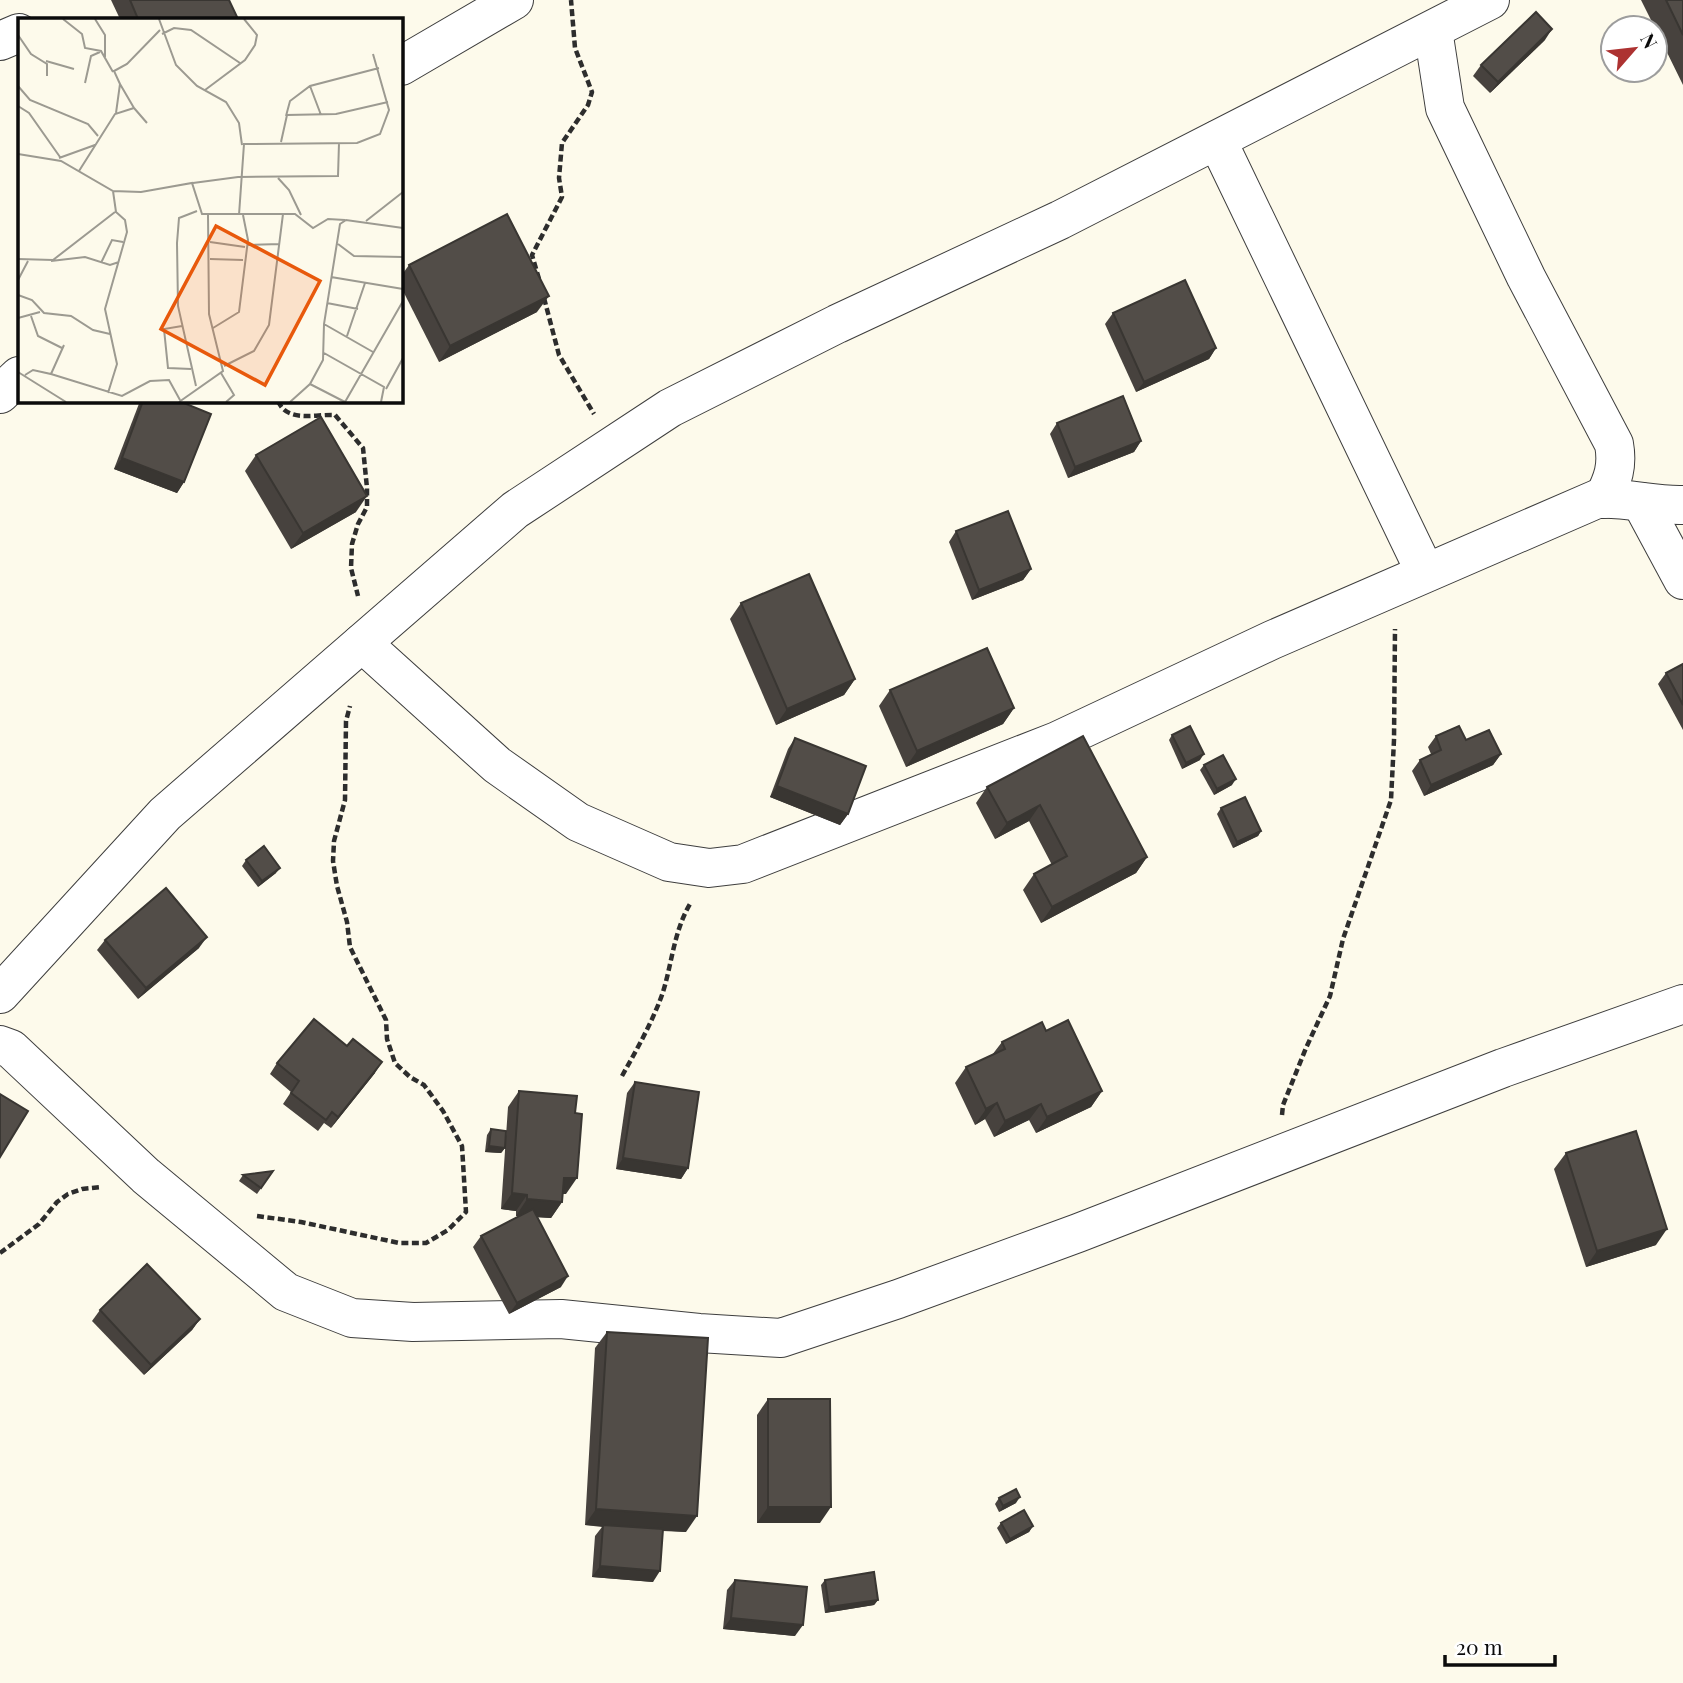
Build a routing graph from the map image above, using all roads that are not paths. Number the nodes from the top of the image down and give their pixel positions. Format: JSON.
{"nodes":[{"id":1,"x":514,"y":0,"type":"edge"},
{"id":2,"x":1490,"y":0,"type":"edge"},
{"id":3,"x":1433,"y":30,"type":"junction"},
{"id":4,"x":18,"y":33,"type":"edge"},
{"id":5,"x":0,"y":41,"type":"edge"},
{"id":6,"x":402,"y":65,"type":"edge"},
{"id":7,"x":1217,"y":140,"type":"junction"},
{"id":8,"x":18,"y":377,"type":"edge"},
{"id":9,"x":0,"y":394,"type":"edge"},
{"id":10,"x":1603,"y":499,"type":"junction"},
{"id":11,"x":1641,"y":502,"type":"junction"},
{"id":12,"x":1683,"y":505,"type":"edge"},
{"id":13,"x":1410,"y":579,"type":"junction"},
{"id":14,"x":1683,"y":580,"type":"edge"},
{"id":15,"x":360,"y":645,"type":"junction"},
{"id":16,"x":0,"y":994,"type":"edge"},
{"id":17,"x":1683,"y":1004,"type":"edge"},
{"id":18,"x":0,"y":1045,"type":"edge"}],
"edges":[{"from":1,"to":6,"type":"street"},
{"from":2,"to":3,"type":"street"},
{"from":3,"to":7,"type":"street"},
{"from":3,"to":10,"type":"street"},
{"from":4,"to":5,"type":"street"},
{"from":7,"to":13,"type":"street"},
{"from":7,"to":15,"type":"street"},
{"from":8,"to":9,"type":"street"},
{"from":10,"to":11,"type":"street"},
{"from":10,"to":13,"type":"street"},
{"from":11,"to":12,"type":"street"},
{"from":11,"to":14,"type":"street"},
{"from":13,"to":15,"type":"street"},
{"from":15,"to":16,"type":"street"},
{"from":17,"to":18,"type":"street"}]}
